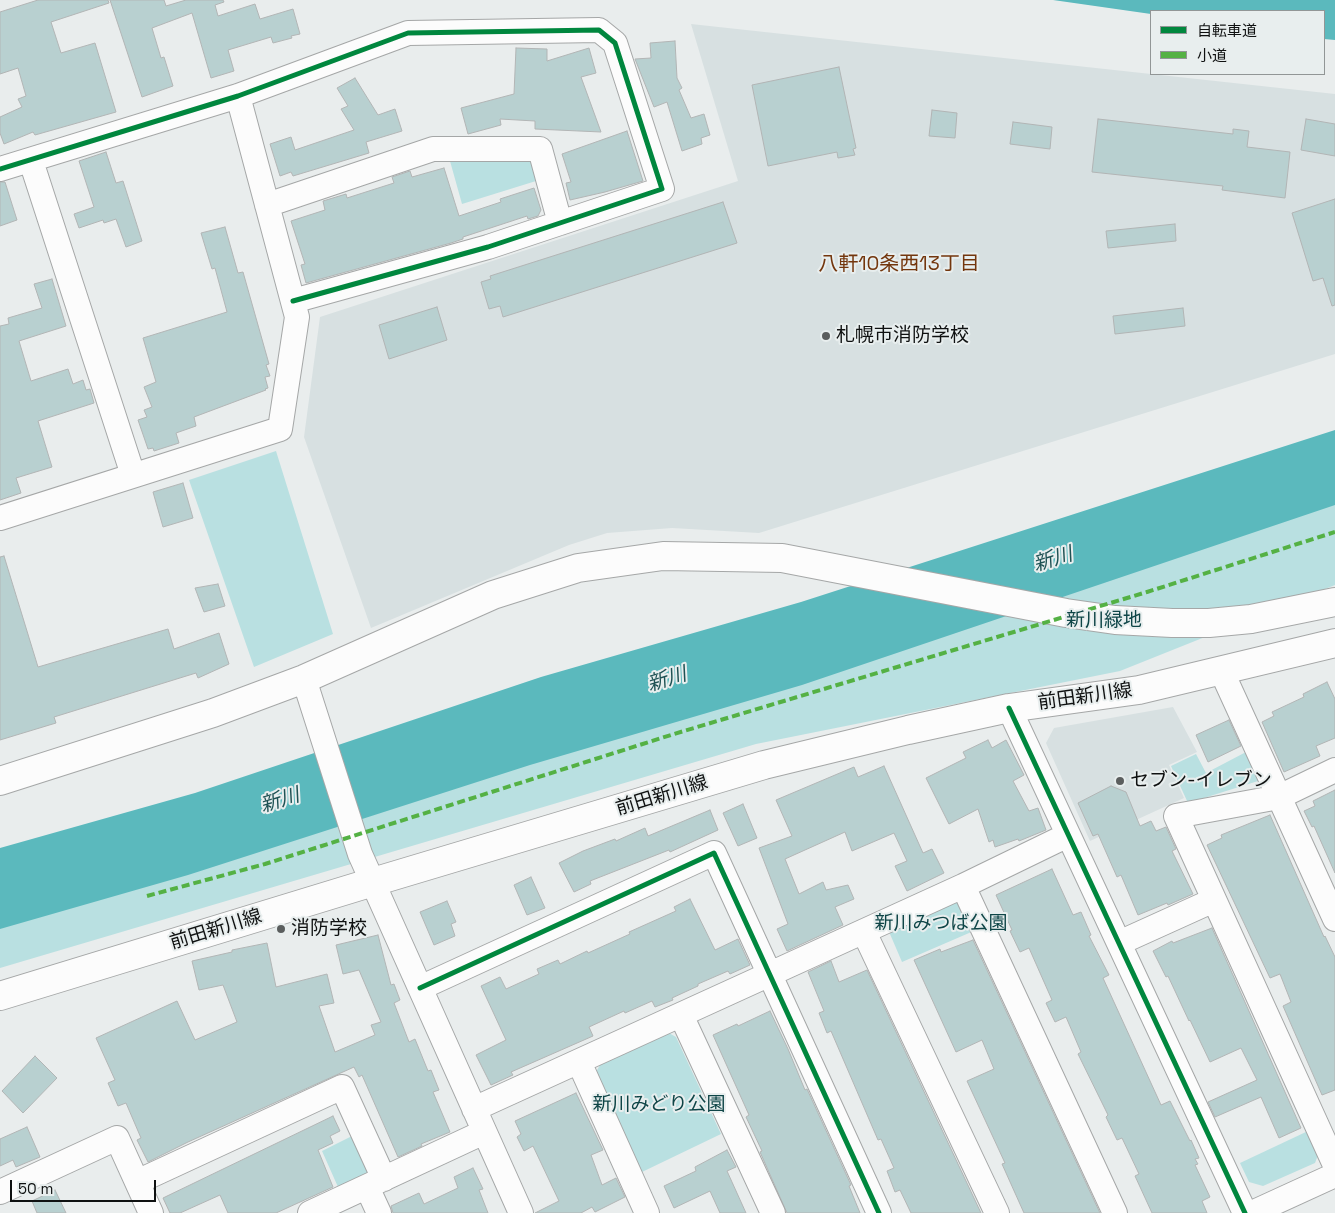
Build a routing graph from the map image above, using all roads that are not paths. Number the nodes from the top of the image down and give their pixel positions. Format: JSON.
{"nodes":[{"id":1,"x":238,"y":96,"type":"junction"},
{"id":2,"x":31,"y":161,"type":"junction"},
{"id":3,"x":0,"y":169,"type":"edge"},
{"id":4,"x":267,"y":205,"type":"junction"},
{"id":5,"x":560,"y":223,"type":"junction"},
{"id":6,"x":293,"y":302,"type":"junction"},
{"id":7,"x":133,"y":475,"type":"junction"},
{"id":8,"x":0,"y":518,"type":"edge"},
{"id":9,"x":1335,"y":602,"type":"edge"},
{"id":10,"x":1335,"y":642,"type":"edge"},
{"id":11,"x":1221,"y":670,"type":"junction"},
{"id":12,"x":304,"y":679,"type":"junction"},
{"id":13,"x":1009,"y":708,"type":"junction"},
{"id":14,"x":1335,"y":770,"type":"edge"},
{"id":15,"x":0,"y":781,"type":"edge"},
{"id":16,"x":1279,"y":797,"type":"junction"},
{"id":17,"x":1068,"y":836,"type":"junction"},
{"id":18,"x":373,"y":882,"type":"junction"},
{"id":19,"x":963,"y":886,"type":"junction"},
{"id":20,"x":1214,"y":900,"type":"junction"},
{"id":21,"x":1335,"y":920,"type":"edge"},
{"id":22,"x":864,"y":932,"type":"junction"},
{"id":23,"x":1119,"y":943,"type":"junction"},
{"id":24,"x":771,"y":974,"type":"junction"},
{"id":25,"x":420,"y":988,"type":"junction"},
{"id":26,"x":0,"y":996,"type":"edge"},
{"id":27,"x":681,"y":1015,"type":"junction"},
{"id":28,"x":579,"y":1062,"type":"junction"},
{"id":29,"x":474,"y":1110,"type":"junction"},
{"id":30,"x":484,"y":1132,"type":"junction"},
{"id":31,"x":1335,"y":1164,"type":"edge"},
{"id":32,"x":1335,"y":1175,"type":"edge"},
{"id":33,"x":137,"y":1182,"type":"junction"},
{"id":34,"x":376,"y":1183,"type":"junction"},
{"id":35,"x":0,"y":1192,"type":"edge"},
{"id":36,"x":151,"y":1213,"type":"edge"},
{"id":37,"x":310,"y":1213,"type":"edge"},
{"id":38,"x":379,"y":1213,"type":"edge"},
{"id":39,"x":522,"y":1213,"type":"edge"},
{"id":40,"x":647,"y":1213,"type":"edge"},
{"id":41,"x":772,"y":1213,"type":"edge"},
{"id":42,"x":880,"y":1213,"type":"edge"},
{"id":43,"x":996,"y":1213,"type":"edge"},
{"id":44,"x":1114,"y":1213,"type":"edge"},
{"id":45,"x":1245,"y":1213,"type":"edge"},
{"id":46,"x":1252,"y":1213,"type":"edge"}],
"edges":[{"from":1,"to":2,"type":"street"},
{"from":1,"to":4,"type":"street"},
{"from":1,"to":5,"type":"street"},
{"from":2,"to":3,"type":"street"},
{"from":2,"to":7,"type":"street"},
{"from":4,"to":5,"type":"street"},
{"from":4,"to":6,"type":"street"},
{"from":5,"to":6,"type":"street"},
{"from":6,"to":7,"type":"street"},
{"from":7,"to":8,"type":"street"},
{"from":9,"to":12,"type":"main road"},
{"from":10,"to":11,"type":"main road","name":"前田新川線"},
{"from":11,"to":13,"type":"main road","name":"前田新川線"},
{"from":11,"to":16,"type":"street"},
{"from":12,"to":15,"type":"main road"},
{"from":12,"to":18,"type":"street"},
{"from":13,"to":17,"type":"street"},
{"from":13,"to":18,"type":"main road","name":"前田新川線"},
{"from":14,"to":16,"type":"street"},
{"from":16,"to":20,"type":"street"},
{"from":16,"to":21,"type":"street"},
{"from":17,"to":19,"type":"street"},
{"from":17,"to":23,"type":"street"},
{"from":18,"to":25,"type":"street"},
{"from":18,"to":26,"type":"main road","name":"前田新川線"},
{"from":19,"to":22,"type":"street"},
{"from":19,"to":44,"type":"street"},
{"from":20,"to":23,"type":"street"},
{"from":20,"to":31,"type":"street"},
{"from":22,"to":24,"type":"street"},
{"from":22,"to":43,"type":"street"},
{"from":23,"to":45,"type":"street"},
{"from":24,"to":25,"type":"street"},
{"from":24,"to":27,"type":"street"},
{"from":24,"to":42,"type":"street"},
{"from":25,"to":29,"type":"street"},
{"from":27,"to":28,"type":"street"},
{"from":27,"to":41,"type":"street"},
{"from":28,"to":29,"type":"street"},
{"from":28,"to":40,"type":"street"},
{"from":29,"to":30,"type":"street"},
{"from":30,"to":34,"type":"street"},
{"from":30,"to":39,"type":"street"},
{"from":32,"to":46,"type":"street"},
{"from":33,"to":34,"type":"street"},
{"from":33,"to":35,"type":"street"},
{"from":33,"to":36,"type":"street"},
{"from":34,"to":37,"type":"street"},
{"from":34,"to":38,"type":"street"}]}
